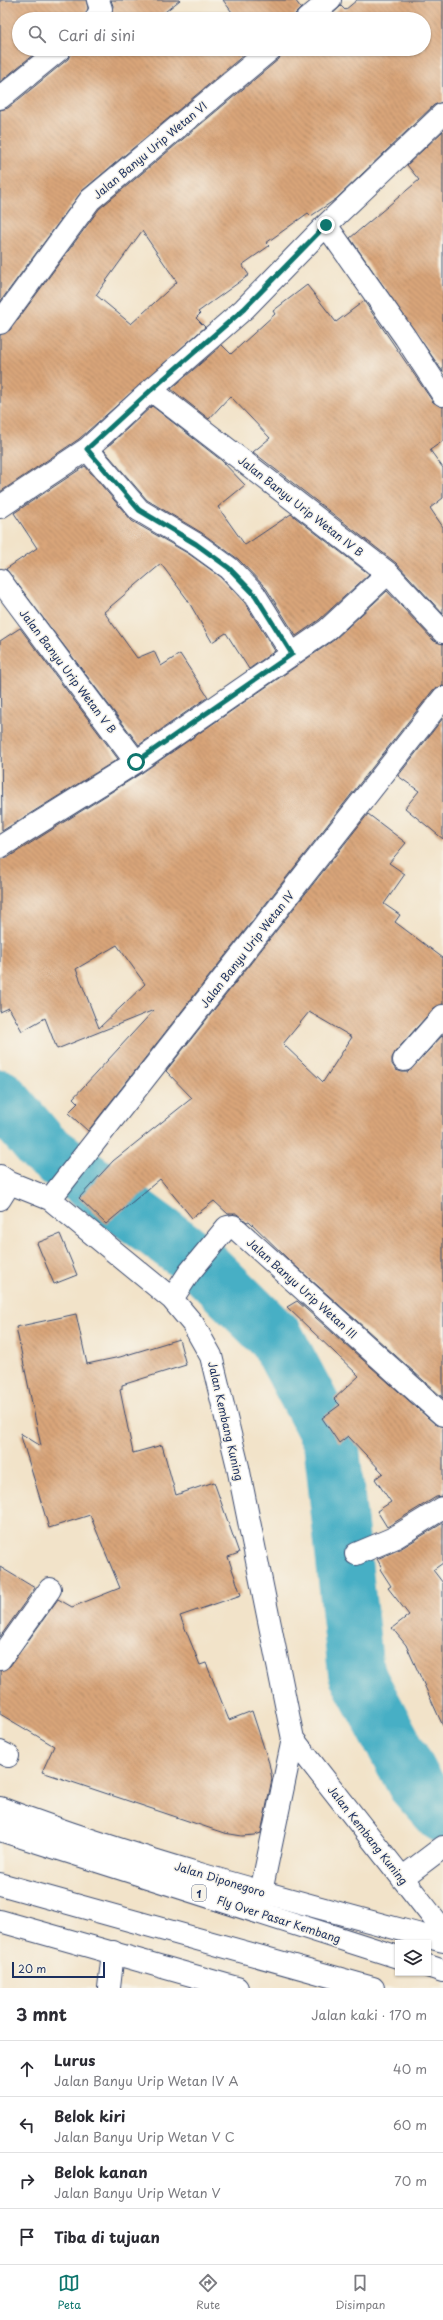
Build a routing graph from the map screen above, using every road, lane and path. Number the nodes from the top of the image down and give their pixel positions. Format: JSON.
{"nodes":[{"id":1,"x":98,"y":0,"type":"edge"},
{"id":2,"x":330,"y":0,"type":"edge"},
{"id":3,"x":100,"y":12,"type":"edge"},
{"id":4,"x":315,"y":12,"type":"edge"},
{"id":5,"x":51,"y":56,"type":"edge"},
{"id":6,"x":263,"y":56,"type":"edge"},
{"id":7,"x":0,"y":98,"type":"edge"},
{"id":8,"x":440,"y":124,"type":"edge"},
{"id":9,"x":326,"y":225,"type":"junction"},
{"id":10,"x":0,"y":323,"type":"edge"},
{"id":11,"x":151,"y":390,"type":"junction"},
{"id":12,"x":443,"y":395,"type":"edge"},
{"id":13,"x":87,"y":449,"type":"junction"},
{"id":14,"x":0,"y":507,"type":"edge"},
{"id":15,"x":388,"y":573,"type":"junction"},
{"id":16,"x":0,"y":580,"type":"edge"},
{"id":17,"x":443,"y":632,"type":"edge"},
{"id":18,"x":292,"y":654,"type":"junction"},
{"id":19,"x":443,"y":698,"type":"edge"},
{"id":20,"x":136,"y":762,"type":"junction"},
{"id":21,"x":0,"y":847,"type":"edge"},
{"id":22,"x":443,"y":1016,"type":"edge"},
{"id":23,"x":404,"y":1060,"type":"dead end"},
{"id":24,"x":4,"y":1186,"type":"edge"},
{"id":25,"x":50,"y":1199,"type":"junction"},
{"id":26,"x":172,"y":1299,"type":"junction"},
{"id":27,"x":443,"y":1415,"type":"edge"},
{"id":28,"x":443,"y":1508,"type":"edge"},
{"id":29,"x":356,"y":1554,"type":"dead end"},
{"id":30,"x":50,"y":1589,"type":"dead end"},
{"id":31,"x":0,"y":1659,"type":"edge"},
{"id":32,"x":293,"y":1739,"type":"junction"},
{"id":33,"x":0,"y":1808,"type":"edge"},
{"id":34,"x":0,"y":1830,"type":"edge"},
{"id":35,"x":443,"y":1847,"type":"edge"},
{"id":36,"x":402,"y":1878,"type":"junction"},
{"id":37,"x":0,"y":1884,"type":"edge"},
{"id":38,"x":261,"y":1892,"type":"junction"},
{"id":39,"x":0,"y":1921,"type":"edge"},
{"id":40,"x":443,"y":1930,"type":"edge"},
{"id":41,"x":443,"y":1941,"type":"edge"},
{"id":42,"x":113,"y":1952,"type":"junction"},
{"id":43,"x":395,"y":1956,"type":"edge"},
{"id":44,"x":431,"y":1967,"type":"edge"},
{"id":45,"x":443,"y":1971,"type":"edge"},
{"id":46,"x":109,"y":1988,"type":"edge"},
{"id":47,"x":237,"y":1988,"type":"edge"},
{"id":48,"x":373,"y":1988,"type":"edge"}],
"edges":[{"from":1,"to":3,"type":"main road"},
{"from":2,"to":4,"type":"main road"},
{"from":5,"to":7,"type":"main road"},
{"from":6,"to":10,"type":"main road","name":"Jalan Banyu Urip Wetan VI"},
{"from":8,"to":9,"type":"main road"},
{"from":9,"to":11,"type":"main road"},
{"from":9,"to":12,"type":"main road"},
{"from":11,"to":13,"type":"main road"},
{"from":11,"to":15,"type":"main road","name":"Jalan Banyu Urip Wetan IV B"},
{"from":13,"to":14,"type":"main road"},
{"from":13,"to":18,"type":"main road"},
{"from":15,"to":17,"type":"main road","name":"Jalan Banyu Urip Wetan IV B"},
{"from":15,"to":18,"type":"main road"},
{"from":16,"to":20,"type":"main road","name":"Jalan Banyu Urip Wetan V B"},
{"from":18,"to":20,"type":"main road"},
{"from":19,"to":25,"type":"main road","name":"Jalan Banyu Urip Wetan IV"},
{"from":20,"to":21,"type":"main road"},
{"from":22,"to":23,"type":"main road"},
{"from":24,"to":25,"type":"main road","name":"Jalan Kembang Kuning"},
{"from":25,"to":26,"type":"main road","name":"Jalan Kembang Kuning"},
{"from":26,"to":27,"type":"main road","name":"Jalan Banyu Urip Wetan III"},
{"from":26,"to":32,"type":"main road","name":"Jalan Kembang Kuning"},
{"from":28,"to":29,"type":"main road"},
{"from":30,"to":31,"type":"main road"},
{"from":32,"to":36,"type":"main road","name":"Jalan Kembang Kuning"},
{"from":32,"to":38,"type":"main road","name":"Jalan Kembang Kuning"},
{"from":33,"to":38,"type":"main road","name":"Jalan Diponegoro"},
{"from":34,"to":43,"type":"main road","name":"Fly Over Pasar Kembang","number":"1"},
{"from":35,"to":36,"type":"main road"},
{"from":36,"to":40,"type":"main road","name":"Jalan Kembang Kuning"},
{"from":37,"to":48,"type":"main road"},
{"from":38,"to":41,"type":"main road","name":"Jalan Diponegoro"},
{"from":39,"to":42,"type":"main road"},
{"from":42,"to":46,"type":"main road"},
{"from":42,"to":47,"type":"main road"},
{"from":44,"to":45,"type":"main road"}]}
